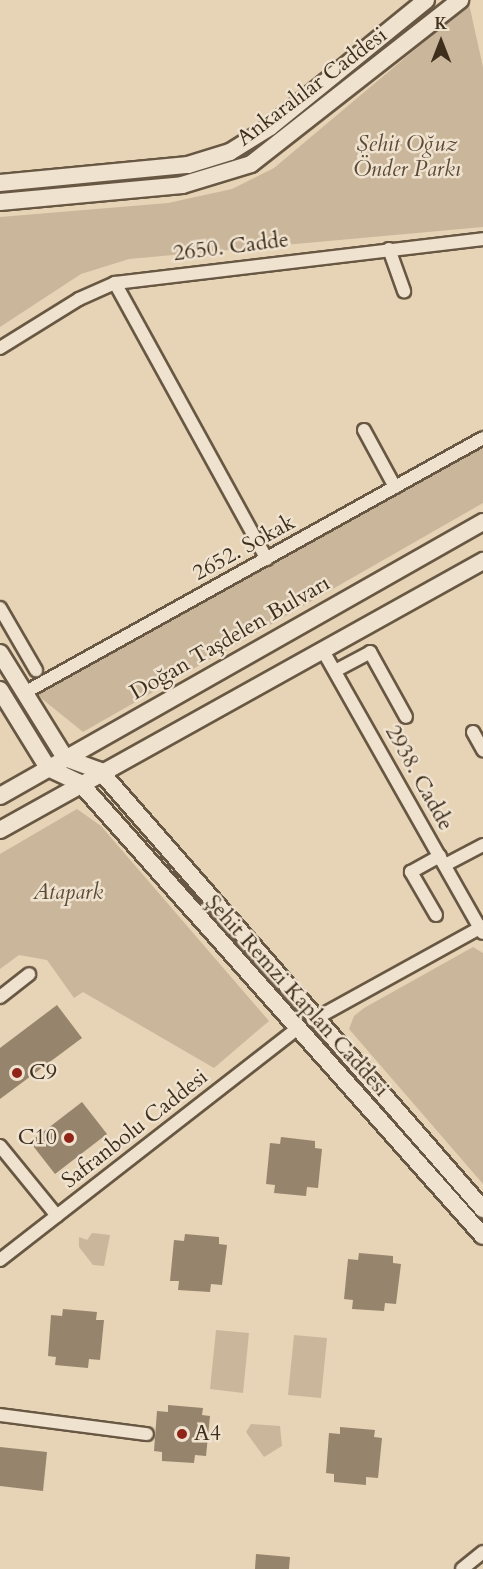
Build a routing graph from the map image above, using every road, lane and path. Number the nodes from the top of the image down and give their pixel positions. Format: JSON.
{"nodes":[{"id":1,"x":426,"y":0,"type":"edge"},
{"id":2,"x":460,"y":0,"type":"edge"},
{"id":3,"x":0,"y":183,"type":"edge"},
{"id":4,"x":0,"y":202,"type":"edge"},
{"id":5,"x":483,"y":239,"type":"edge"},
{"id":6,"x":389,"y":249,"type":"junction"},
{"id":7,"x":115,"y":283,"type":"junction"},
{"id":8,"x":404,"y":291,"type":"dead end"},
{"id":9,"x":0,"y":348,"type":"edge"},
{"id":10,"x":364,"y":430,"type":"dead end"},
{"id":11,"x":483,"y":438,"type":"edge"},
{"id":12,"x":395,"y":488,"type":"junction"},
{"id":13,"x":483,"y":522,"type":"edge"},
{"id":14,"x":267,"y":559,"type":"junction"},
{"id":15,"x":483,"y":561,"type":"edge"},
{"id":16,"x":0,"y":608,"type":"edge"},
{"id":17,"x":322,"y":648,"type":"junction"},
{"id":18,"x":0,"y":653,"type":"edge"},
{"id":19,"x":36,"y":670,"type":"dead end"},
{"id":20,"x":335,"y":671,"type":"junction"},
{"id":21,"x":0,"y":690,"type":"edge"},
{"id":22,"x":24,"y":693,"type":"junction"},
{"id":23,"x":406,"y":717,"type":"dead end"},
{"id":24,"x":473,"y":732,"type":"dead end"},
{"id":25,"x":483,"y":750,"type":"edge"},
{"id":26,"x":65,"y":758,"type":"junction"},
{"id":27,"x":48,"y":768,"type":"junction"},
{"id":28,"x":100,"y":771,"type":"junction"},
{"id":29,"x":80,"y":783,"type":"junction"},
{"id":30,"x":0,"y":796,"type":"edge"},
{"id":31,"x":0,"y":830,"type":"edge"},
{"id":32,"x":483,"y":845,"type":"edge"},
{"id":33,"x":442,"y":861,"type":"junction"},
{"id":34,"x":436,"y":915,"type":"dead end"},
{"id":35,"x":482,"y":929,"type":"edge"},
{"id":36,"x":29,"y":974,"type":"dead end"},
{"id":37,"x":0,"y":997,"type":"edge"},
{"id":38,"x":313,"y":1020,"type":"junction"},
{"id":39,"x":295,"y":1030,"type":"junction"},
{"id":40,"x":0,"y":1146,"type":"edge"},
{"id":41,"x":483,"y":1209,"type":"edge"},
{"id":42,"x":57,"y":1216,"type":"junction"},
{"id":43,"x":483,"y":1236,"type":"edge"},
{"id":44,"x":0,"y":1260,"type":"edge"},
{"id":45,"x":0,"y":1415,"type":"edge"},
{"id":46,"x":147,"y":1434,"type":"dead end"},
{"id":47,"x":483,"y":1552,"type":"edge"},
{"id":48,"x":462,"y":1569,"type":"edge"}],
"edges":[{"from":1,"to":3,"type":"main road","name":"Ankaralılar Caddesi"},
{"from":2,"to":4,"type":"main road","name":"Ankaralılar Caddesi"},
{"from":5,"to":6,"type":"street","name":"2650. Cadde"},
{"from":6,"to":7,"type":"street","name":"2650. Cadde"},
{"from":6,"to":8,"type":"street"},
{"from":7,"to":9,"type":"street","name":"2650. Cadde"},
{"from":7,"to":14,"type":"street"},
{"from":10,"to":12,"type":"street"},
{"from":11,"to":12,"type":"street","name":"2652. Sokak"},
{"from":12,"to":14,"type":"street","name":"2652. Sokak"},
{"from":13,"to":26,"type":"main road","name":"Doğan Taşdelen Bulvarı"},
{"from":14,"to":22,"type":"street","name":"2652. Sokak"},
{"from":15,"to":17,"type":"main road"},
{"from":16,"to":19,"type":"street"},
{"from":17,"to":20,"type":"street","name":"2938. Cadde"},
{"from":17,"to":28,"type":"main road"},
{"from":18,"to":22,"type":"main road"},
{"from":20,"to":23,"type":"street"},
{"from":20,"to":33,"type":"street","name":"2938. Cadde"},
{"from":21,"to":27,"type":"main road"},
{"from":22,"to":26,"type":"main road"},
{"from":24,"to":25,"type":"street"},
{"from":26,"to":27,"type":"main road","name":"Doğan Taşdelen Bulvarı"},
{"from":26,"to":28,"type":"main road"},
{"from":27,"to":29,"type":"main road"},
{"from":27,"to":30,"type":"main road","name":"Doğan Taşdelen Bulvarı"},
{"from":28,"to":29,"type":"main road"},
{"from":28,"to":38,"type":"main road","name":"Şehit Remzi Kaplan Caddesi"},
{"from":29,"to":31,"type":"main road"},
{"from":29,"to":39,"type":"main road","name":"Şehit Remzi Kaplan Caddesi"},
{"from":32,"to":33,"type":"street"},
{"from":33,"to":34,"type":"street"},
{"from":33,"to":35,"type":"street","name":"2938. Cadde"},
{"from":35,"to":38,"type":"street"},
{"from":36,"to":37,"type":"street"},
{"from":38,"to":39,"type":"main road"},
{"from":38,"to":41,"type":"main road","name":"Şehit Remzi Kaplan Caddesi"},
{"from":39,"to":42,"type":"street","name":"Safranbolu Caddesi"},
{"from":39,"to":43,"type":"main road","name":"Şehit Remzi Kaplan Caddesi"},
{"from":40,"to":42,"type":"street"},
{"from":42,"to":44,"type":"street","name":"Safranbolu Caddesi"},
{"from":45,"to":46,"type":"street"},
{"from":47,"to":48,"type":"street"}]}
